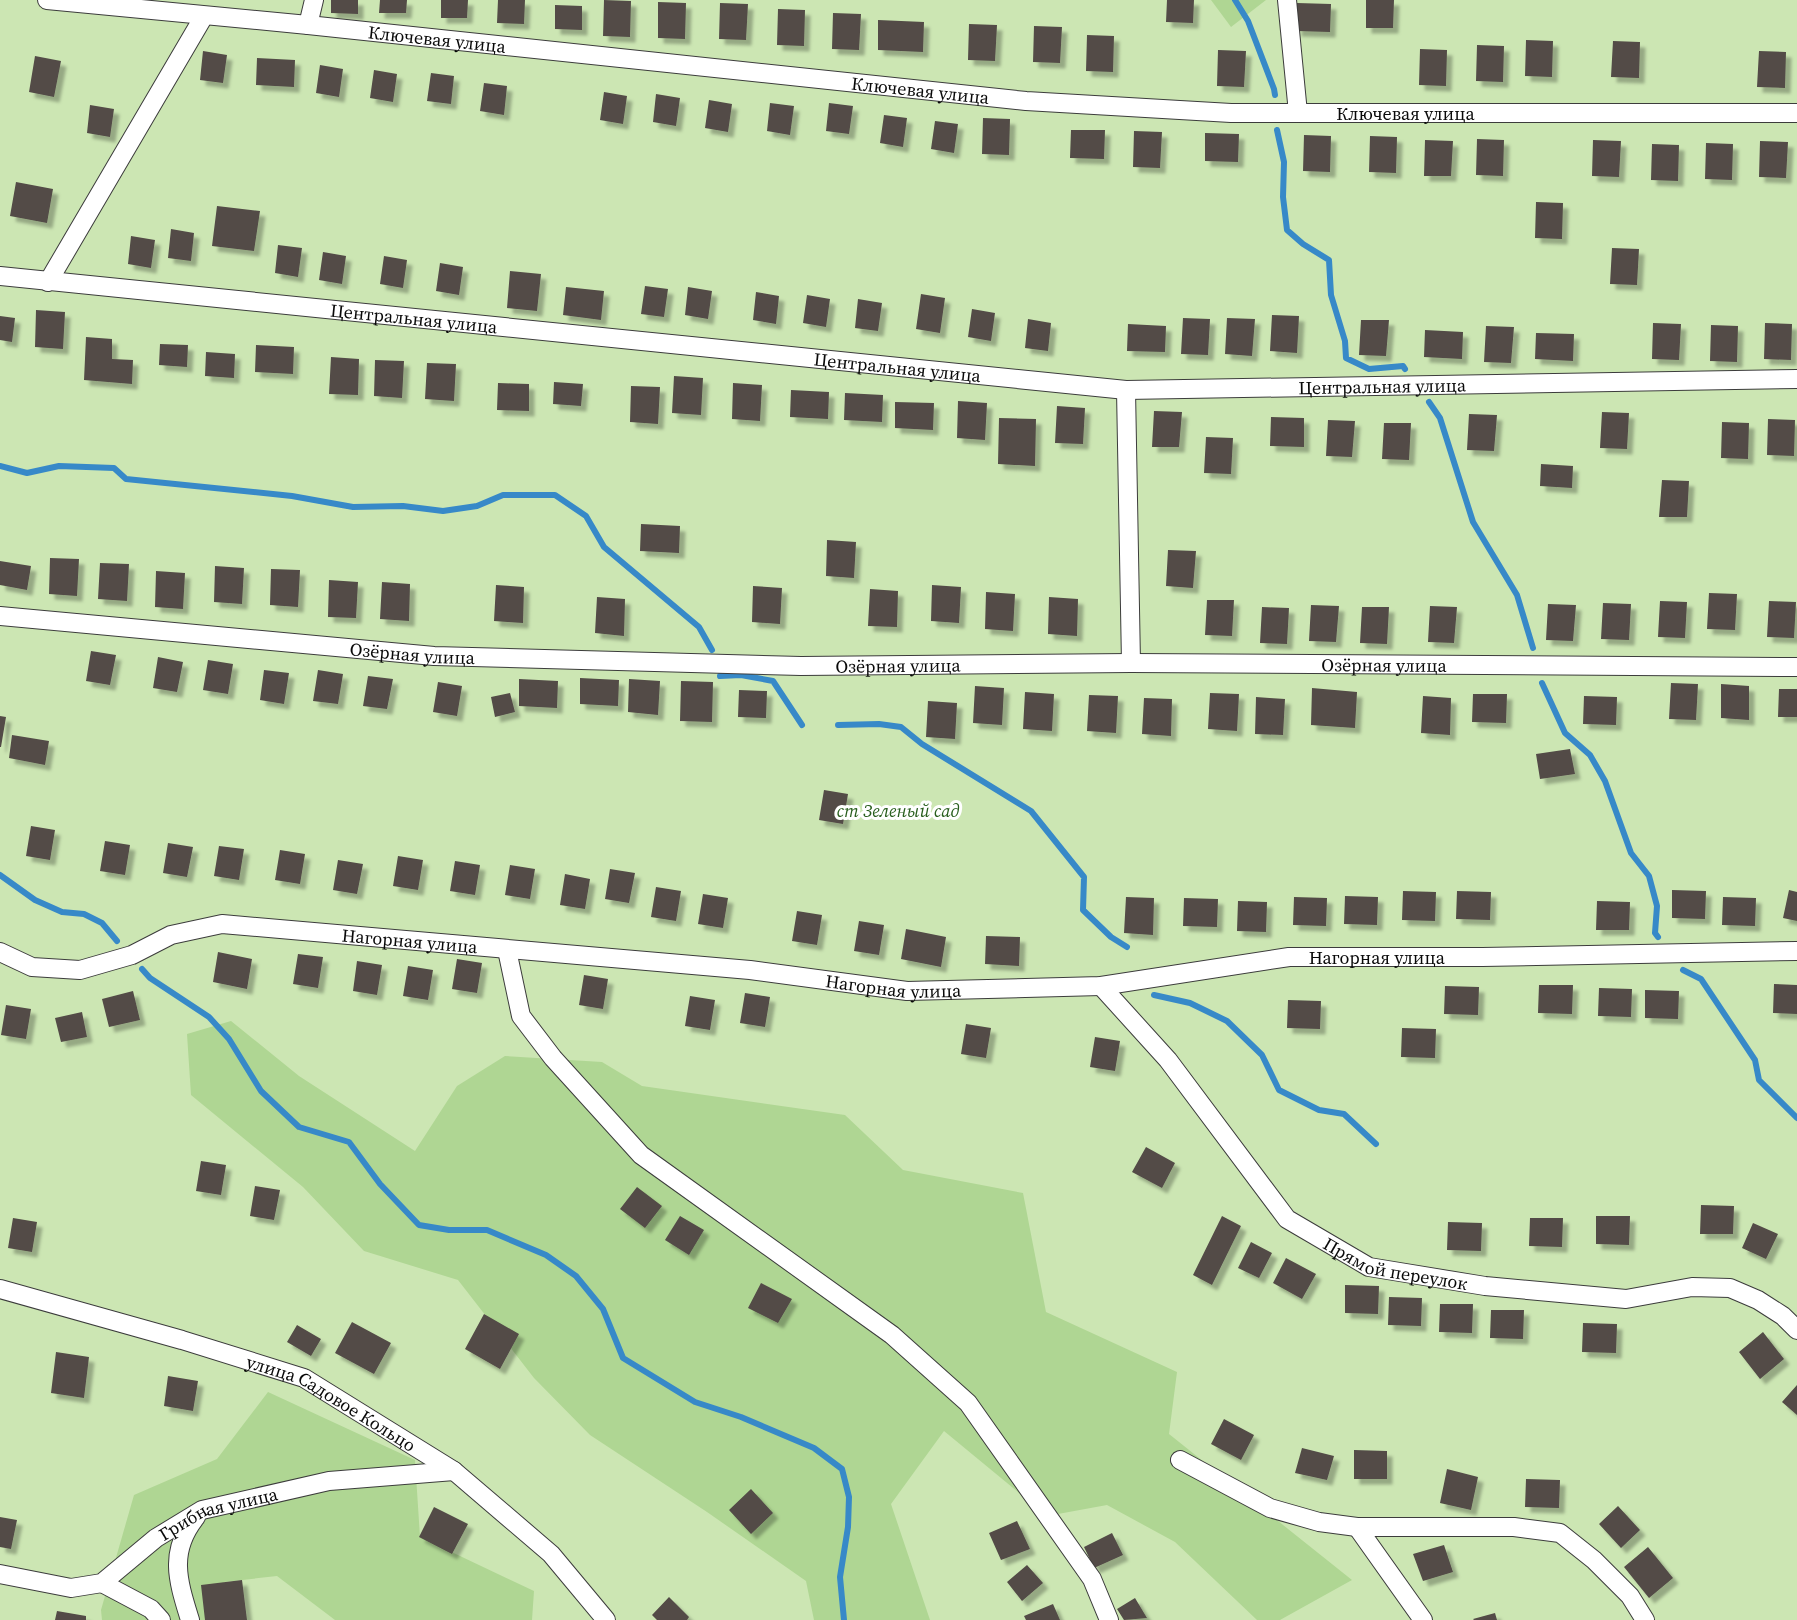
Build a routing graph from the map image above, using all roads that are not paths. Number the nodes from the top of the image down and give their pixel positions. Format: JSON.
{"nodes":[{"id":1,"x":47,"y":0,"type":"edge"},
{"id":2,"x":314,"y":0,"type":"edge"},
{"id":3,"x":1287,"y":0,"type":"edge"},
{"id":4,"x":204,"y":16,"type":"junction"},
{"id":5,"x":308,"y":25,"type":"junction"},
{"id":6,"x":1298,"y":112,"type":"junction"},
{"id":7,"x":1797,"y":113,"type":"edge"},
{"id":8,"x":0,"y":276,"type":"edge"},
{"id":9,"x":48,"y":282,"type":"junction"},
{"id":10,"x":1797,"y":379,"type":"edge"},
{"id":11,"x":1126,"y":390,"type":"junction"},
{"id":12,"x":0,"y":616,"type":"edge"},
{"id":13,"x":1131,"y":663,"type":"junction"},
{"id":14,"x":1797,"y":667,"type":"edge"},
{"id":15,"x":507,"y":950,"type":"junction"},
{"id":16,"x":1797,"y":951,"type":"edge"},
{"id":17,"x":0,"y":952,"type":"edge"},
{"id":18,"x":1101,"y":986,"type":"junction"},
{"id":19,"x":0,"y":1289,"type":"edge"},
{"id":20,"x":1797,"y":1330,"type":"edge"},
{"id":21,"x":1180,"y":1460,"type":"dead end"},
{"id":22,"x":454,"y":1471,"type":"junction"},
{"id":23,"x":202,"y":1510,"type":"junction"},
{"id":24,"x":1357,"y":1527,"type":"junction"},
{"id":25,"x":0,"y":1574,"type":"edge"},
{"id":26,"x":102,"y":1583,"type":"junction"},
{"id":27,"x":161,"y":1620,"type":"edge"},
{"id":28,"x":190,"y":1620,"type":"edge"},
{"id":29,"x":606,"y":1620,"type":"edge"},
{"id":30,"x":1109,"y":1620,"type":"edge"},
{"id":31,"x":1423,"y":1620,"type":"edge"},
{"id":32,"x":1646,"y":1620,"type":"edge"}],
"edges":[{"from":1,"to":4,"type":"street","name":"Ключевая улица"},
{"from":2,"to":5,"type":"street"},
{"from":3,"to":6,"type":"street"},
{"from":4,"to":5,"type":"street","name":"Ключевая улица"},
{"from":4,"to":9,"type":"street"},
{"from":5,"to":6,"type":"street","name":"Ключевая улица"},
{"from":6,"to":7,"type":"street","name":"Ключевая улица"},
{"from":8,"to":9,"type":"street","name":"Центральная улица"},
{"from":9,"to":11,"type":"street","name":"Центральная улица"},
{"from":10,"to":11,"type":"street","name":"Центральная улица"},
{"from":11,"to":13,"type":"street"},
{"from":12,"to":13,"type":"street","name":"Озёрная улица"},
{"from":13,"to":14,"type":"street","name":"Озёрная улица"},
{"from":15,"to":17,"type":"street","name":"Нагорная улица"},
{"from":15,"to":18,"type":"street","name":"Нагорная улица"},
{"from":15,"to":30,"type":"street"},
{"from":16,"to":18,"type":"street","name":"Нагорная улица"},
{"from":18,"to":20,"type":"street","name":"Прямой переулок"},
{"from":19,"to":22,"type":"street","name":"улица Садовое Кольцо"},
{"from":21,"to":24,"type":"street"},
{"from":22,"to":23,"type":"street","name":"Грибная улица"},
{"from":22,"to":29,"type":"street","name":"улица Садовое Кольцо"},
{"from":23,"to":26,"type":"street","name":"Грибная улица"},
{"from":23,"to":28,"type":"street"},
{"from":24,"to":31,"type":"street"},
{"from":24,"to":32,"type":"street"},
{"from":25,"to":26,"type":"street"},
{"from":26,"to":27,"type":"street"}]}
